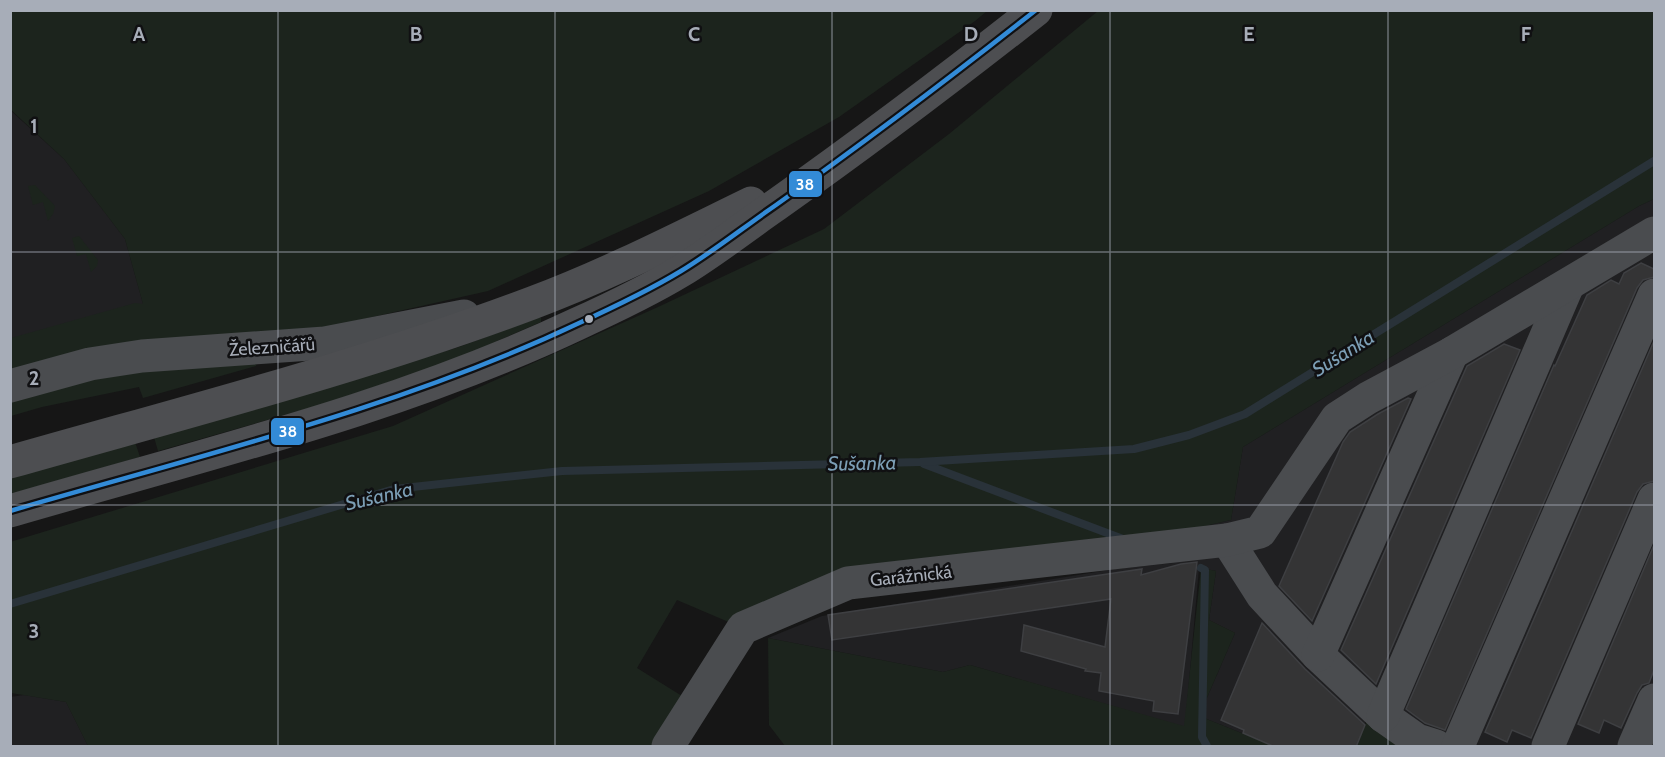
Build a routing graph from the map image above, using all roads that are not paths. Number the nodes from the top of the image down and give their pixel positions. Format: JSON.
{"nodes":[{"id":1,"x":1036,"y":10,"type":"edge"},
{"id":2,"x":839,"y":160,"type":"junction"},
{"id":3,"x":1654,"y":233,"type":"edge"},
{"id":4,"x":1568,"y":285,"type":"junction"},
{"id":5,"x":1654,"y":295,"type":"edge"},
{"id":6,"x":533,"y":303,"type":"junction"},
{"id":7,"x":1452,"y":353,"type":"junction"},
{"id":8,"x":10,"y":386,"type":"edge"},
{"id":9,"x":10,"y":462,"type":"edge"},
{"id":10,"x":1654,"y":499,"type":"edge"},
{"id":11,"x":10,"y":511,"type":"edge"},
{"id":12,"x":1227,"y":540,"type":"junction"},
{"id":13,"x":1318,"y":655,"type":"junction"},
{"id":14,"x":1654,"y":700,"type":"edge"},
{"id":15,"x":1383,"y":716,"type":"junction"},
{"id":16,"x":1654,"y":746,"type":"edge"},
{"id":17,"x":668,"y":747,"type":"edge"},
{"id":18,"x":1436,"y":747,"type":"edge"},
{"id":19,"x":1458,"y":747,"type":"edge"},
{"id":20,"x":1548,"y":747,"type":"edge"},
{"id":21,"x":1634,"y":747,"type":"edge"},
{"id":22,"x":1645,"y":747,"type":"edge"}],
"edges":[{"from":1,"to":2,"type":"main road"},
{"from":2,"to":6,"type":"main road"},
{"from":2,"to":11,"type":"main road"},
{"from":3,"to":4,"type":"street"},
{"from":4,"to":7,"type":"street"},
{"from":4,"to":15,"type":"street"},
{"from":5,"to":19,"type":"street"},
{"from":6,"to":8,"type":"street","name":"Železničářů"},
{"from":6,"to":9,"type":"main road"},
{"from":7,"to":12,"type":"street","name":"Garážnická"},
{"from":7,"to":13,"type":"street"},
{"from":10,"to":20,"type":"street"},
{"from":12,"to":13,"type":"street"},
{"from":12,"to":17,"type":"street","name":"Garážnická"},
{"from":13,"to":15,"type":"street"},
{"from":14,"to":21,"type":"street"},
{"from":15,"to":18,"type":"street"},
{"from":16,"to":22,"type":"street"}]}
